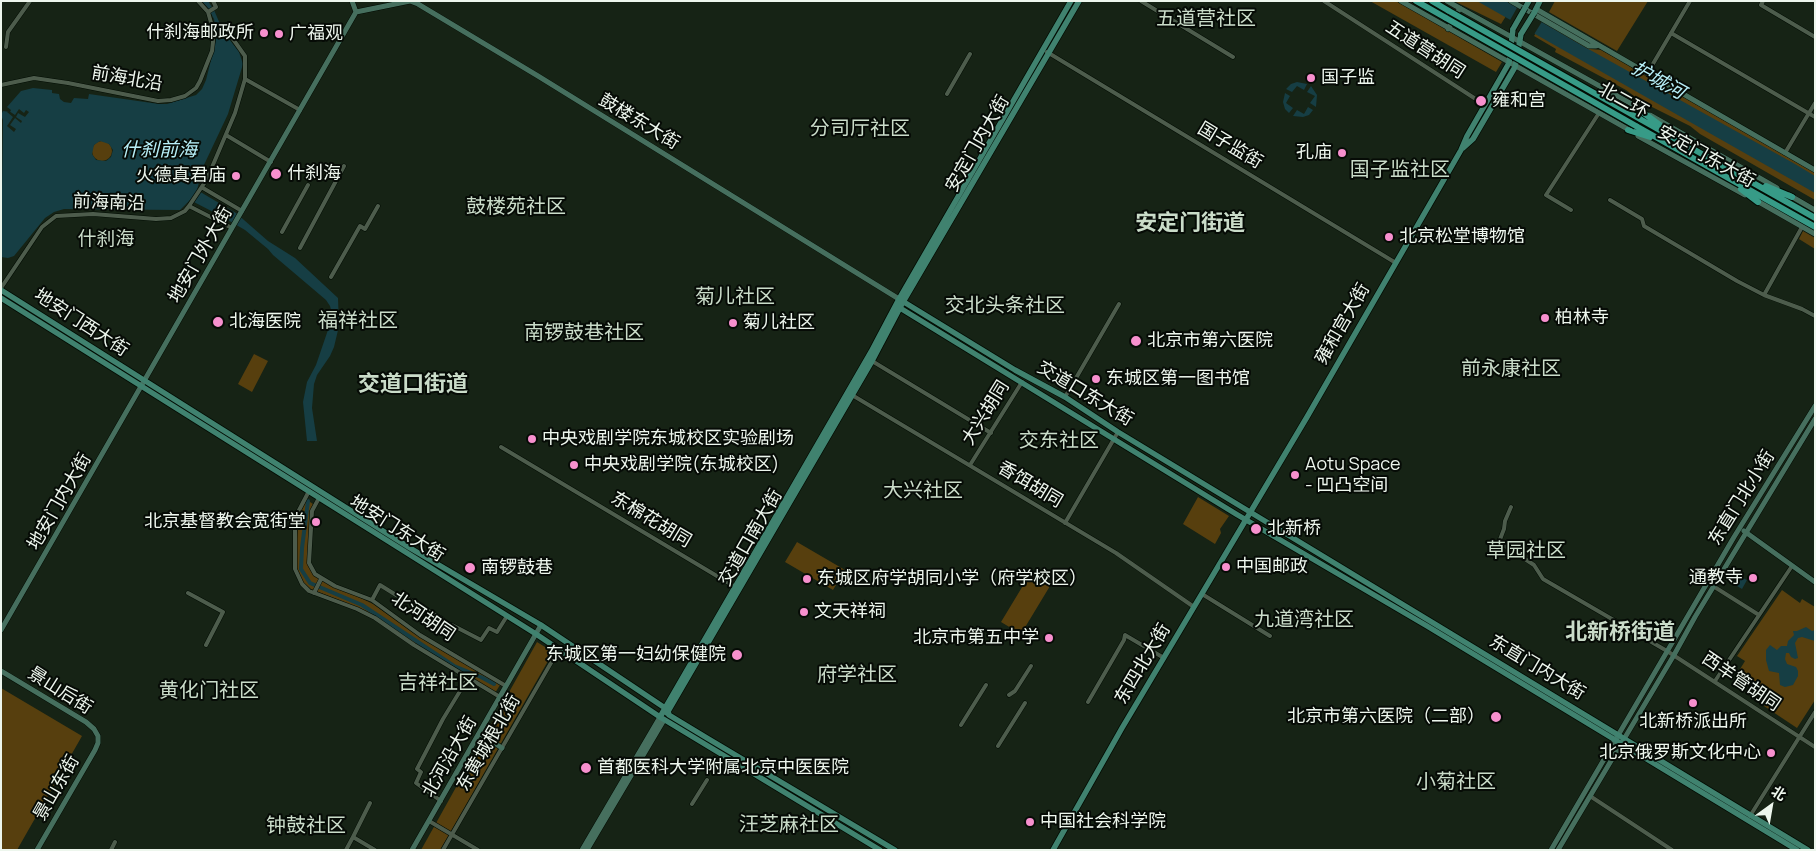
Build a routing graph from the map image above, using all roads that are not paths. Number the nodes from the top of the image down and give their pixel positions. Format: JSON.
{"nodes":[{"id":1,"x":30,"y":1,"type":"edge"},
{"id":2,"x":198,"y":1,"type":"edge"},
{"id":3,"x":213,"y":1,"type":"edge"},
{"id":4,"x":352,"y":1,"type":"edge"},
{"id":5,"x":1071,"y":1,"type":"edge"},
{"id":6,"x":1079,"y":1,"type":"edge"},
{"id":7,"x":1141,"y":1,"type":"edge"},
{"id":8,"x":1324,"y":1,"type":"edge"},
{"id":9,"x":1401,"y":1,"type":"edge"},
{"id":10,"x":1416,"y":1,"type":"edge"},
{"id":11,"x":1432,"y":1,"type":"edge"},
{"id":12,"x":1447,"y":1,"type":"edge"},
{"id":13,"x":1511,"y":1,"type":"edge"},
{"id":14,"x":1521,"y":1,"type":"edge"},
{"id":15,"x":1540,"y":1,"type":"edge"},
{"id":16,"x":1690,"y":1,"type":"edge"},
{"id":17,"x":1763,"y":1,"type":"edge"},
{"id":18,"x":1527,"y":4,"type":"edge"},
{"id":19,"x":1460,"y":8,"type":"junction"},
{"id":20,"x":208,"y":11,"type":"junction"},
{"id":21,"x":1535,"y":11,"type":"junction"},
{"id":22,"x":356,"y":12,"type":"junction"},
{"id":23,"x":228,"y":24,"type":"dead end"},
{"id":24,"x":1448,"y":28,"type":"junction"},
{"id":25,"x":1671,"y":33,"type":"junction"},
{"id":26,"x":1815,"y":37,"type":"edge"},
{"id":27,"x":1512,"y":38,"type":"junction"},
{"id":28,"x":1520,"y":42,"type":"junction"},
{"id":29,"x":1597,"y":46,"type":"junction"},
{"id":30,"x":6,"y":47,"type":"dead end"},
{"id":31,"x":1046,"y":51,"type":"junction"},
{"id":32,"x":970,"y":54,"type":"dead end"},
{"id":33,"x":1233,"y":57,"type":"dead end"},
{"id":34,"x":1509,"y":63,"type":"junction"},
{"id":35,"x":1515,"y":67,"type":"junction"},
{"id":36,"x":1647,"y":74,"type":"junction"},
{"id":37,"x":245,"y":79,"type":"junction"},
{"id":38,"x":1,"y":85,"type":"edge"},
{"id":39,"x":947,"y":94,"type":"dead end"},
{"id":40,"x":1617,"y":97,"type":"junction"},
{"id":41,"x":1815,"y":103,"type":"edge"},
{"id":42,"x":1485,"y":105,"type":"junction"},
{"id":43,"x":1637,"y":108,"type":"junction"},
{"id":44,"x":300,"y":110,"type":"junction"},
{"id":45,"x":1599,"y":113,"type":"junction"},
{"id":46,"x":1809,"y":114,"type":"junction"},
{"id":47,"x":1605,"y":117,"type":"junction"},
{"id":48,"x":1815,"y":117,"type":"edge"},
{"id":49,"x":1628,"y":130,"type":"junction"},
{"id":50,"x":226,"y":135,"type":"junction"},
{"id":51,"x":1679,"y":141,"type":"junction"},
{"id":52,"x":1666,"y":143,"type":"junction"},
{"id":53,"x":1461,"y":150,"type":"junction"},
{"id":54,"x":1785,"y":153,"type":"junction"},
{"id":55,"x":270,"y":162,"type":"junction"},
{"id":56,"x":344,"y":166,"type":"dead end"},
{"id":57,"x":1815,"y":170,"type":"edge"},
{"id":58,"x":1722,"y":175,"type":"junction"},
{"id":59,"x":1742,"y":177,"type":"junction"},
{"id":60,"x":308,"y":185,"type":"dead end"},
{"id":61,"x":202,"y":188,"type":"junction"},
{"id":62,"x":1792,"y":197,"type":"junction"},
{"id":63,"x":1610,"y":200,"type":"dead end"},
{"id":64,"x":1758,"y":202,"type":"junction"},
{"id":65,"x":190,"y":206,"type":"junction"},
{"id":66,"x":378,"y":206,"type":"dead end"},
{"id":67,"x":1571,"y":210,"type":"dead end"},
{"id":68,"x":1815,"y":210,"type":"edge"},
{"id":69,"x":242,"y":211,"type":"junction"},
{"id":70,"x":1815,"y":218,"type":"edge"},
{"id":71,"x":1802,"y":227,"type":"junction"},
{"id":72,"x":1815,"y":227,"type":"edge"},
{"id":73,"x":232,"y":228,"type":"junction"},
{"id":74,"x":282,"y":232,"type":"dead end"},
{"id":75,"x":1815,"y":234,"type":"edge"},
{"id":76,"x":300,"y":248,"type":"dead end"},
{"id":77,"x":1396,"y":263,"type":"junction"},
{"id":78,"x":332,"y":277,"type":"dead end"},
{"id":79,"x":1,"y":289,"type":"edge"},
{"id":80,"x":1764,"y":295,"type":"junction"},
{"id":81,"x":1,"y":298,"type":"edge"},
{"id":82,"x":901,"y":301,"type":"junction"},
{"id":83,"x":1120,"y":304,"type":"dead end"},
{"id":84,"x":900,"y":308,"type":"junction"},
{"id":85,"x":1815,"y":316,"type":"edge"},
{"id":86,"x":872,"y":361,"type":"junction"},
{"id":87,"x":1026,"y":376,"type":"junction"},
{"id":88,"x":1021,"y":383,"type":"junction"},
{"id":89,"x":143,"y":384,"type":"junction"},
{"id":90,"x":850,"y":393,"type":"junction"},
{"id":91,"x":1064,"y":397,"type":"junction"},
{"id":92,"x":1815,"y":406,"type":"edge"},
{"id":93,"x":1815,"y":419,"type":"edge"},
{"id":94,"x":1118,"y":432,"type":"junction"},
{"id":95,"x":991,"y":433,"type":"junction"},
{"id":96,"x":1114,"y":440,"type":"junction"},
{"id":97,"x":501,"y":447,"type":"dead end"},
{"id":98,"x":970,"y":465,"type":"junction"},
{"id":99,"x":309,"y":491,"type":"junction"},
{"id":100,"x":319,"y":498,"type":"junction"},
{"id":101,"x":1511,"y":507,"type":"dead end"},
{"id":102,"x":1250,"y":512,"type":"junction"},
{"id":103,"x":1246,"y":518,"type":"junction"},
{"id":104,"x":1065,"y":523,"type":"junction"},
{"id":105,"x":1739,"y":528,"type":"junction"},
{"id":106,"x":1745,"y":532,"type":"junction"},
{"id":107,"x":1792,"y":566,"type":"junction"},
{"id":108,"x":321,"y":579,"type":"junction"},
{"id":109,"x":1815,"y":582,"type":"edge"},
{"id":110,"x":1713,"y":586,"type":"junction"},
{"id":111,"x":737,"y":588,"type":"junction"},
{"id":112,"x":188,"y":593,"type":"dead end"},
{"id":113,"x":314,"y":593,"type":"junction"},
{"id":114,"x":1202,"y":594,"type":"junction"},
{"id":115,"x":372,"y":600,"type":"junction"},
{"id":116,"x":1194,"y":607,"type":"junction"},
{"id":117,"x":1759,"y":615,"type":"junction"},
{"id":118,"x":507,"y":616,"type":"junction"},
{"id":119,"x":442,"y":619,"type":"dead end"},
{"id":120,"x":452,"y":625,"type":"dead end"},
{"id":121,"x":541,"y":625,"type":"junction"},
{"id":122,"x":1,"y":630,"type":"edge"},
{"id":123,"x":536,"y":634,"type":"junction"},
{"id":124,"x":420,"y":635,"type":"junction"},
{"id":125,"x":1270,"y":636,"type":"dead end"},
{"id":126,"x":206,"y":645,"type":"dead end"},
{"id":127,"x":414,"y":645,"type":"junction"},
{"id":128,"x":559,"y":649,"type":"junction"},
{"id":129,"x":1667,"y":651,"type":"junction"},
{"id":130,"x":1674,"y":655,"type":"junction"},
{"id":131,"x":1164,"y":658,"type":"junction"},
{"id":132,"x":1031,"y":666,"type":"dead end"},
{"id":133,"x":1,"y":671,"type":"edge"},
{"id":134,"x":468,"y":678,"type":"junction"},
{"id":135,"x":1715,"y":681,"type":"junction"},
{"id":136,"x":986,"y":685,"type":"dead end"},
{"id":137,"x":506,"y":686,"type":"junction"},
{"id":138,"x":1009,"y":695,"type":"dead end"},
{"id":139,"x":500,"y":697,"type":"junction"},
{"id":140,"x":1088,"y":702,"type":"dead end"},
{"id":141,"x":1025,"y":703,"type":"dead end"},
{"id":142,"x":667,"y":709,"type":"junction"},
{"id":143,"x":1815,"y":712,"type":"edge"},
{"id":144,"x":662,"y":718,"type":"junction"},
{"id":145,"x":961,"y":725,"type":"dead end"},
{"id":146,"x":479,"y":733,"type":"junction"},
{"id":147,"x":1799,"y":738,"type":"junction"},
{"id":148,"x":98,"y":739,"type":"joint"},
{"id":149,"x":1620,"y":739,"type":"junction"},
{"id":150,"x":998,"y":746,"type":"dead end"},
{"id":151,"x":1815,"y":747,"type":"edge"},
{"id":152,"x":502,"y":748,"type":"junction"},
{"id":153,"x":707,"y":780,"type":"dead end"},
{"id":154,"x":1590,"y":796,"type":"junction"},
{"id":155,"x":441,"y":800,"type":"junction"},
{"id":156,"x":370,"y":803,"type":"dead end"},
{"id":157,"x":692,"y":804,"type":"dead end"},
{"id":158,"x":1749,"y":817,"type":"junction"},
{"id":159,"x":429,"y":821,"type":"junction"},
{"id":160,"x":1067,"y":826,"type":"junction"},
{"id":161,"x":452,"y":834,"type":"junction"},
{"id":162,"x":353,"y":837,"type":"junction"},
{"id":163,"x":115,"y":842,"type":"dead end"},
{"id":164,"x":37,"y":850,"type":"edge"},
{"id":165,"x":111,"y":850,"type":"edge"},
{"id":166,"x":346,"y":850,"type":"edge"},
{"id":167,"x":375,"y":850,"type":"edge"},
{"id":168,"x":412,"y":850,"type":"edge"},
{"id":169,"x":443,"y":850,"type":"edge"},
{"id":170,"x":478,"y":850,"type":"edge"},
{"id":171,"x":582,"y":850,"type":"edge"},
{"id":172,"x":587,"y":850,"type":"edge"},
{"id":173,"x":880,"y":850,"type":"edge"},
{"id":174,"x":895,"y":850,"type":"edge"},
{"id":175,"x":1053,"y":850,"type":"edge"},
{"id":176,"x":1057,"y":850,"type":"edge"},
{"id":177,"x":1551,"y":850,"type":"edge"},
{"id":178,"x":1558,"y":850,"type":"edge"},
{"id":179,"x":1672,"y":850,"type":"edge"},
{"id":180,"x":1797,"y":850,"type":"edge"},
{"id":181,"x":1808,"y":850,"type":"edge"}],
"edges":[{"from":1,"to":30,"type":"street"},
{"from":2,"to":20,"type":"street"},
{"from":3,"to":20,"type":"street"},
{"from":4,"to":22,"type":"main road"},
{"from":5,"to":31,"type":"main road","name":"安定门内大街"},
{"from":6,"to":31,"type":"main road","name":"安定门内大街"},
{"from":7,"to":33,"type":"street"},
{"from":8,"to":42,"type":"street","name":"五道营胡同"},
{"from":9,"to":24,"type":"main road","name":"安定门东大街"},
{"from":10,"to":52,"type":"highway","name":"北二环","bridge":true},
{"from":11,"to":51,"type":"highway","name":"北二环","bridge":true},
{"from":12,"to":19,"type":"main road","name":"安定门东大街"},
{"from":13,"to":29,"type":"main road"},
{"from":14,"to":18,"type":"main road"},
{"from":15,"to":21,"type":"main road","name":"雍和宫大街"},
{"from":16,"to":25,"type":"street"},
{"from":17,"to":26,"type":"street"},
{"from":18,"to":27,"type":"main road","bridge":true},
{"from":19,"to":24,"type":"main road"},
{"from":19,"to":27,"type":"main road","name":"安定门东大街"},
{"from":20,"to":38,"type":"street","name":"前海北沿"},
{"from":21,"to":28,"type":"main road","name":"雍和宫大街","bridge":true},
{"from":21,"to":29,"type":"main road"},
{"from":22,"to":44,"type":"main road","name":"地安门外大街"},
{"from":22,"to":82,"type":"main road","name":"鼓楼东大街"},
{"from":23,"to":37,"type":"street"},
{"from":24,"to":34,"type":"main road","name":"安定门东大街"},
{"from":25,"to":36,"type":"street"},
{"from":25,"to":46,"type":"street"},
{"from":27,"to":28,"type":"main road","name":"安定门东大街"},
{"from":27,"to":34,"type":"main road"},
{"from":28,"to":35,"type":"main road","name":"雍和宫大街"},
{"from":28,"to":40,"type":"main road","name":"安定门东大街"},
{"from":29,"to":36,"type":"main road"},
{"from":31,"to":77,"type":"street","name":"国子监街"},
{"from":31,"to":82,"type":"main road","name":"安定门内大街"},
{"from":32,"to":39,"type":"street"},
{"from":34,"to":35,"type":"main road","name":"安定门东大街"},
{"from":34,"to":42,"type":"main road","name":"雍和宫大街"},
{"from":35,"to":45,"type":"main road","name":"安定门东大街"},
{"from":35,"to":53,"type":"main road","name":"雍和宫大街"},
{"from":36,"to":54,"type":"main road"},
{"from":37,"to":44,"type":"street"},
{"from":37,"to":50,"type":"street"},
{"from":40,"to":43,"type":"main road","name":"安定门东大街"},
{"from":40,"to":47,"type":"main road"},
{"from":41,"to":46,"type":"street"},
{"from":42,"to":53,"type":"main road","name":"雍和宫大街"},
{"from":43,"to":51,"type":"highway"},
{"from":43,"to":62,"type":"main road","name":"安定门东大街"},
{"from":44,"to":55,"type":"main road","name":"地安门外大街"},
{"from":45,"to":47,"type":"main road","name":"安定门东大街"},
{"from":45,"to":67,"type":"street"},
{"from":46,"to":48,"type":"street"},
{"from":46,"to":54,"type":"street"},
{"from":47,"to":49,"type":"main road","name":"安定门东大街"},
{"from":49,"to":52,"type":"highway"},
{"from":49,"to":64,"type":"main road","name":"安定门东大街"},
{"from":50,"to":55,"type":"street"},
{"from":50,"to":61,"type":"street"},
{"from":51,"to":59,"type":"highway","name":"北二环"},
{"from":52,"to":58,"type":"highway","name":"北二环"},
{"from":53,"to":77,"type":"main road","name":"雍和宫大街"},
{"from":54,"to":57,"type":"main road"},
{"from":55,"to":69,"type":"main road","name":"地安门外大街"},
{"from":56,"to":76,"type":"street"},
{"from":58,"to":64,"type":"highway"},
{"from":58,"to":72,"type":"highway","name":"北二环"},
{"from":59,"to":62,"type":"highway"},
{"from":59,"to":70,"type":"highway","name":"北二环"},
{"from":60,"to":74,"type":"street"},
{"from":61,"to":65,"type":"street"},
{"from":61,"to":69,"type":"street"},
{"from":62,"to":68,"type":"main road","name":"安定门东大街"},
{"from":63,"to":80,"type":"street"},
{"from":64,"to":71,"type":"main road","name":"安定门东大街"},
{"from":65,"to":73,"type":"street"},
{"from":65,"to":79,"type":"street","name":"前海南沿"},
{"from":66,"to":78,"type":"street"},
{"from":69,"to":73,"type":"main road","name":"地安门外大街"},
{"from":71,"to":75,"type":"main road","name":"安定门东大街"},
{"from":71,"to":80,"type":"street"},
{"from":73,"to":89,"type":"main road","name":"地安门外大街"},
{"from":77,"to":102,"type":"main road","name":"雍和宫大街"},
{"from":79,"to":89,"type":"main road","name":"地安门西大街"},
{"from":80,"to":85,"type":"street"},
{"from":81,"to":89,"type":"main road","name":"地安门西大街"},
{"from":82,"to":84,"type":"main road","name":"交道口南大街"},
{"from":82,"to":87,"type":"main road","name":"交道口东大街"},
{"from":82,"to":90,"type":"main road","name":"交道口南大街"},
{"from":83,"to":91,"type":"street"},
{"from":84,"to":86,"type":"main road","name":"交道口南大街"},
{"from":84,"to":88,"type":"main road","name":"交道口东大街"},
{"from":86,"to":90,"type":"main road","name":"交道口南大街"},
{"from":86,"to":95,"type":"street"},
{"from":87,"to":88,"type":"street","name":"大兴胡同"},
{"from":87,"to":91,"type":"main road","name":"交道口东大街"},
{"from":88,"to":95,"type":"street","name":"大兴胡同"},
{"from":88,"to":96,"type":"main road","name":"交道口东大街"},
{"from":89,"to":99,"type":"main road","name":"地安门东大街"},
{"from":89,"to":121,"type":"main road","name":"地安门东大街"},
{"from":89,"to":122,"type":"main road","name":"地安门内大街"},
{"from":90,"to":98,"type":"street","name":"香饵胡同"},
{"from":90,"to":111,"type":"main road","name":"交道口南大街"},
{"from":91,"to":94,"type":"main road","name":"交道口东大街"},
{"from":92,"to":105,"type":"main road","name":"东直门北小街"},
{"from":93,"to":106,"type":"main road","name":"东直门北小街"},
{"from":94,"to":96,"type":"street"},
{"from":94,"to":102,"type":"main road","name":"交道口东大街"},
{"from":95,"to":98,"type":"street","name":"大兴胡同"},
{"from":96,"to":103,"type":"main road","name":"交道口东大街"},
{"from":96,"to":104,"type":"street"},
{"from":97,"to":111,"type":"street","name":"东棉花胡同"},
{"from":98,"to":104,"type":"street","name":"香饵胡同"},
{"from":99,"to":100,"type":"main road","name":"地安门东大街"},
{"from":99,"to":113,"type":"street"},
{"from":100,"to":108,"type":"street"},
{"from":100,"to":118,"type":"main road","name":"地安门东大街"},
{"from":101,"to":129,"type":"street","name":"西羊管胡同"},
{"from":102,"to":103,"type":"main road","name":"雍和宫大街"},
{"from":102,"to":149,"type":"main road","name":"东直门内大街"},
{"from":103,"to":114,"type":"main road","name":"东四北大街"},
{"from":103,"to":149,"type":"main road","name":"东直门内大街"},
{"from":104,"to":116,"type":"street","name":"香饵胡同"},
{"from":105,"to":106,"type":"main road"},
{"from":105,"to":129,"type":"main road","name":"东直门北小街"},
{"from":106,"to":107,"type":"main road"},
{"from":106,"to":110,"type":"main road","name":"东直门北小街"},
{"from":107,"to":109,"type":"main road"},
{"from":107,"to":117,"type":"street"},
{"from":108,"to":113,"type":"street"},
{"from":108,"to":115,"type":"street","name":"北河胡同"},
{"from":110,"to":117,"type":"street"},
{"from":110,"to":130,"type":"main road","name":"东直门北小街"},
{"from":111,"to":142,"type":"main road","name":"交道口南大街"},
{"from":112,"to":126,"type":"street"},
{"from":113,"to":127,"type":"street"},
{"from":114,"to":116,"type":"main road","name":"东四北大街"},
{"from":114,"to":125,"type":"street"},
{"from":115,"to":119,"type":"street"},
{"from":115,"to":124,"type":"street","name":"北河胡同"},
{"from":116,"to":131,"type":"main road","name":"东四北大街"},
{"from":117,"to":135,"type":"street"},
{"from":118,"to":120,"type":"street"},
{"from":118,"to":123,"type":"main road","name":"地安门东大街"},
{"from":121,"to":123,"type":"main road","name":"北河沿大街"},
{"from":121,"to":142,"type":"main road","name":"地安门东大街"},
{"from":123,"to":128,"type":"main road","name":"地安门东大街"},
{"from":123,"to":137,"type":"main road","name":"北河沿大街"},
{"from":124,"to":127,"type":"street"},
{"from":124,"to":137,"type":"street","name":"北河胡同"},
{"from":127,"to":134,"type":"street"},
{"from":128,"to":144,"type":"main road","name":"地安门东大街"},
{"from":128,"to":152,"type":"street","name":"东黄城根北街"},
{"from":129,"to":130,"type":"street","name":"西羊管胡同"},
{"from":129,"to":149,"type":"main road","name":"东直门北小街"},
{"from":130,"to":135,"type":"street","name":"西羊管胡同"},
{"from":130,"to":149,"type":"main road","name":"东直门北小街"},
{"from":131,"to":140,"type":"street"},
{"from":131,"to":160,"type":"main road","name":"东四北大街"},
{"from":132,"to":138,"type":"street"},
{"from":133,"to":148,"type":"main road","name":"景山后街"},
{"from":134,"to":139,"type":"street"},
{"from":134,"to":155,"type":"street"},
{"from":135,"to":147,"type":"street","name":"西羊管胡同"},
{"from":136,"to":145,"type":"street"},
{"from":137,"to":139,"type":"main road","name":"北河沿大街"},
{"from":139,"to":146,"type":"main road","name":"北河沿大街"},
{"from":141,"to":150,"type":"street"},
{"from":142,"to":144,"type":"main road","name":"交道口南大街"},
{"from":142,"to":174,"type":"main road","name":"地安门东大街"},
{"from":143,"to":147,"type":"street"},
{"from":144,"to":171,"type":"main road"},
{"from":144,"to":172,"type":"main road"},
{"from":144,"to":173,"type":"main road","name":"地安门东大街"},
{"from":146,"to":152,"type":"main road"},
{"from":146,"to":155,"type":"main road","name":"北河沿大街"},
{"from":147,"to":151,"type":"street","name":"西羊管胡同"},
{"from":147,"to":158,"type":"street"},
{"from":148,"to":164,"type":"main road","name":"景山东街"},
{"from":149,"to":154,"type":"main road"},
{"from":149,"to":158,"type":"main road","name":"东直门内大街"},
{"from":149,"to":177,"type":"main road"},
{"from":152,"to":161,"type":"street","name":"东黄城根北街"},
{"from":153,"to":157,"type":"street"},
{"from":154,"to":178,"type":"main road"},
{"from":154,"to":179,"type":"street"},
{"from":155,"to":159,"type":"main road","name":"北河沿大街"},
{"from":156,"to":162,"type":"street"},
{"from":158,"to":180,"type":"main road","name":"东直门内大街"},
{"from":158,"to":181,"type":"main road","name":"东直门内大街"},
{"from":159,"to":161,"type":"street"},
{"from":159,"to":168,"type":"main road","name":"北河沿大街"},
{"from":160,"to":175,"type":"main road","name":"东四北大街"},
{"from":160,"to":176,"type":"main road","name":"东四北大街"},
{"from":161,"to":169,"type":"street","name":"东黄城根北街"},
{"from":161,"to":170,"type":"street"},
{"from":162,"to":166,"type":"street"},
{"from":162,"to":167,"type":"street"},
{"from":163,"to":165,"type":"street"}]}
